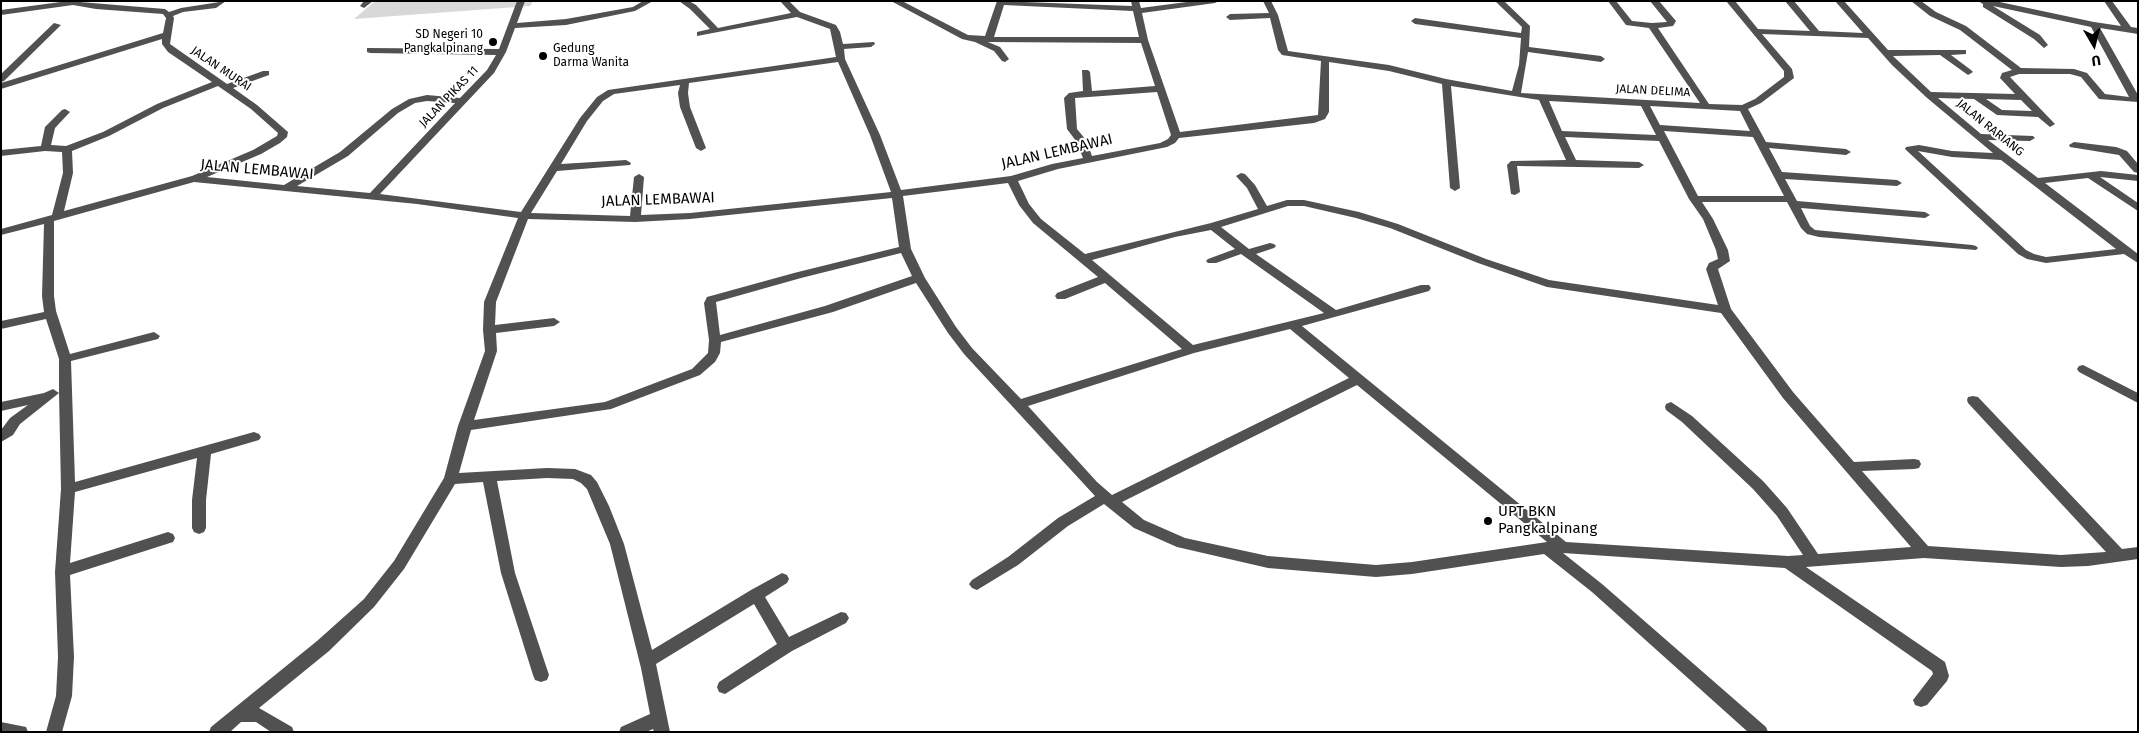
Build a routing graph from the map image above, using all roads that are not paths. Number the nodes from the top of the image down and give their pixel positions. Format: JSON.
{"nodes":[{"id":1,"x":222,"y":1,"type":"edge"},
{"id":2,"x":521,"y":1,"type":"edge"},
{"id":3,"x":649,"y":1,"type":"edge"},
{"id":4,"x":684,"y":1,"type":"edge"},
{"id":5,"x":784,"y":1,"type":"edge"},
{"id":6,"x":895,"y":1,"type":"edge"},
{"id":7,"x":1215,"y":1,"type":"edge"},
{"id":8,"x":1267,"y":1,"type":"edge"},
{"id":9,"x":1499,"y":1,"type":"edge"},
{"id":10,"x":1612,"y":1,"type":"edge"},
{"id":11,"x":1654,"y":1,"type":"edge"},
{"id":12,"x":1730,"y":1,"type":"edge"},
{"id":13,"x":1789,"y":1,"type":"edge"},
{"id":14,"x":1839,"y":1,"type":"edge"},
{"id":15,"x":1915,"y":1,"type":"edge"},
{"id":16,"x":1981,"y":1,"type":"edge"},
{"id":17,"x":2037,"y":1,"type":"edge"},
{"id":18,"x":2108,"y":1,"type":"edge"},
{"id":19,"x":73,"y":2,"type":"edge"},
{"id":20,"x":1001,"y":2,"type":"edge"},
{"id":21,"x":1136,"y":7,"type":"edge"},
{"id":22,"x":1,"y":13,"type":"edge"},
{"id":23,"x":797,"y":14,"type":"junction"},
{"id":24,"x":2044,"y":14,"type":"junction"},
{"id":25,"x":168,"y":15,"type":"junction"},
{"id":26,"x":1274,"y":15,"type":"junction"},
{"id":27,"x":1230,"y":17,"type":"dead end"},
{"id":28,"x":1415,"y":21,"type":"dead end"},
{"id":29,"x":57,"y":25,"type":"dead end"},
{"id":30,"x":2094,"y":25,"type":"junction"},
{"id":31,"x":511,"y":26,"type":"junction"},
{"id":32,"x":1652,"y":26,"type":"junction"},
{"id":33,"x":716,"y":30,"type":"junction"},
{"id":34,"x":1755,"y":31,"type":"junction"},
{"id":35,"x":2133,"y":31,"type":"edge"},
{"id":36,"x":700,"y":34,"type":"dead end"},
{"id":37,"x":1817,"y":34,"type":"junction"},
{"id":38,"x":166,"y":35,"type":"junction"},
{"id":39,"x":1526,"y":36,"type":"junction"},
{"id":40,"x":1872,"y":36,"type":"junction"},
{"id":41,"x":974,"y":39,"type":"junction"},
{"id":42,"x":988,"y":39,"type":"junction"},
{"id":43,"x":1144,"y":40,"type":"junction"},
{"id":44,"x":872,"y":44,"type":"dead end"},
{"id":45,"x":2044,"y":45,"type":"dead end"},
{"id":46,"x":839,"y":47,"type":"junction"},
{"id":47,"x":1525,"y":49,"type":"junction"},
{"id":48,"x":370,"y":50,"type":"dead end"},
{"id":49,"x":502,"y":52,"type":"junction"},
{"id":50,"x":1942,"y":52,"type":"junction"},
{"id":51,"x":1964,"y":52,"type":"dead end"},
{"id":52,"x":1887,"y":53,"type":"junction"},
{"id":53,"x":841,"y":59,"type":"junction"},
{"id":54,"x":1005,"y":59,"type":"dead end"},
{"id":55,"x":1325,"y":59,"type":"junction"},
{"id":56,"x":1601,"y":59,"type":"dead end"},
{"id":57,"x":2019,"y":71,"type":"junction"},
{"id":58,"x":1085,"y":72,"type":"dead end"},
{"id":59,"x":1968,"y":72,"type":"dead end"},
{"id":60,"x":266,"y":73,"type":"dead end"},
{"id":61,"x":1,"y":79,"type":"edge"},
{"id":62,"x":685,"y":82,"type":"junction"},
{"id":63,"x":1446,"y":82,"type":"junction"},
{"id":64,"x":1,"y":86,"type":"edge"},
{"id":65,"x":222,"y":86,"type":"junction"},
{"id":66,"x":1159,"y":89,"type":"junction"},
{"id":67,"x":1088,"y":93,"type":"junction"},
{"id":68,"x":1516,"y":95,"type":"junction"},
{"id":69,"x":1929,"y":95,"type":"junction"},
{"id":70,"x":1976,"y":96,"type":"junction"},
{"id":71,"x":2023,"y":96,"type":"junction"},
{"id":72,"x":1543,"y":99,"type":"junction"},
{"id":73,"x":463,"y":101,"type":"junction"},
{"id":74,"x":1644,"y":103,"type":"junction"},
{"id":75,"x":1708,"y":107,"type":"junction"},
{"id":76,"x":1743,"y":108,"type":"junction"},
{"id":77,"x":65,"y":112,"type":"dead end"},
{"id":78,"x":2040,"y":114,"type":"junction"},
{"id":79,"x":2050,"y":124,"type":"dead end"},
{"id":80,"x":1659,"y":133,"type":"junction"},
{"id":81,"x":1176,"y":134,"type":"junction"},
{"id":82,"x":1559,"y":134,"type":"junction"},
{"id":83,"x":1758,"y":134,"type":"junction"},
{"id":84,"x":1978,"y":137,"type":"junction"},
{"id":85,"x":2030,"y":138,"type":"dead end"},
{"id":86,"x":1764,"y":145,"type":"junction"},
{"id":87,"x":2074,"y":145,"type":"dead end"},
{"id":88,"x":45,"y":148,"type":"junction"},
{"id":89,"x":701,"y":148,"type":"dead end"},
{"id":90,"x":67,"y":149,"type":"junction"},
{"id":91,"x":1846,"y":152,"type":"dead end"},
{"id":92,"x":1,"y":153,"type":"edge"},
{"id":93,"x":2004,"y":157,"type":"junction"},
{"id":94,"x":1088,"y":159,"type":"junction"},
{"id":95,"x":1572,"y":162,"type":"junction"},
{"id":96,"x":626,"y":164,"type":"dead end"},
{"id":97,"x":1640,"y":165,"type":"dead end"},
{"id":98,"x":552,"y":168,"type":"junction"},
{"id":99,"x":2138,"y":170,"type":"edge"},
{"id":100,"x":1778,"y":175,"type":"junction"},
{"id":101,"x":2090,"y":175,"type":"junction"},
{"id":102,"x":1241,"y":176,"type":"dead end"},
{"id":103,"x":639,"y":177,"type":"dead end"},
{"id":104,"x":2138,"y":178,"type":"edge"},
{"id":105,"x":194,"y":179,"type":"junction"},
{"id":106,"x":1012,"y":179,"type":"junction"},
{"id":107,"x":2037,"y":181,"type":"junction"},
{"id":108,"x":1897,"y":183,"type":"dead end"},
{"id":109,"x":288,"y":187,"type":"junction"},
{"id":110,"x":1455,"y":188,"type":"dead end"},
{"id":111,"x":1515,"y":192,"type":"dead end"},
{"id":112,"x":897,"y":194,"type":"junction"},
{"id":113,"x":373,"y":196,"type":"junction"},
{"id":114,"x":1694,"y":199,"type":"junction"},
{"id":115,"x":1792,"y":201,"type":"junction"},
{"id":116,"x":2138,"y":208,"type":"edge"},
{"id":117,"x":1264,"y":210,"type":"junction"},
{"id":118,"x":1925,"y":215,"type":"dead end"},
{"id":119,"x":524,"y":216,"type":"junction"},
{"id":120,"x":53,"y":218,"type":"junction"},
{"id":121,"x":635,"y":218,"type":"junction"},
{"id":122,"x":1213,"y":226,"type":"junction"},
{"id":123,"x":1,"y":232,"type":"edge"},
{"id":124,"x":1270,"y":246,"type":"dead end"},
{"id":125,"x":1972,"y":248,"type":"dead end"},
{"id":126,"x":905,"y":249,"type":"junction"},
{"id":127,"x":2125,"y":251,"type":"junction"},
{"id":128,"x":1245,"y":252,"type":"junction"},
{"id":129,"x":1084,"y":259,"type":"junction"},
{"id":130,"x":2138,"y":260,"type":"edge"},
{"id":131,"x":1212,"y":261,"type":"dead end"},
{"id":132,"x":919,"y":278,"type":"junction"},
{"id":133,"x":1106,"y":278,"type":"junction"},
{"id":134,"x":1425,"y":288,"type":"dead end"},
{"id":135,"x":1061,"y":296,"type":"dead end"},
{"id":136,"x":1725,"y":310,"type":"junction"},
{"id":137,"x":51,"y":314,"type":"junction"},
{"id":138,"x":1334,"y":314,"type":"junction"},
{"id":139,"x":554,"y":322,"type":"dead end"},
{"id":140,"x":1292,"y":324,"type":"junction"},
{"id":141,"x":1,"y":325,"type":"edge"},
{"id":142,"x":489,"y":330,"type":"junction"},
{"id":143,"x":154,"y":336,"type":"dead end"},
{"id":144,"x":715,"y":340,"type":"junction"},
{"id":145,"x":1190,"y":350,"type":"junction"},
{"id":146,"x":65,"y":359,"type":"junction"},
{"id":147,"x":2082,"y":369,"type":"dead end"},
{"id":148,"x":1358,"y":378,"type":"junction"},
{"id":149,"x":60,"y":391,"type":"junction"},
{"id":150,"x":2138,"y":399,"type":"edge"},
{"id":151,"x":1973,"y":400,"type":"dead end"},
{"id":152,"x":1019,"y":404,"type":"junction"},
{"id":153,"x":1,"y":407,"type":"edge"},
{"id":154,"x":1671,"y":407,"type":"dead end"},
{"id":155,"x":466,"y":426,"type":"junction"},
{"id":156,"x":1,"y":437,"type":"edge"},
{"id":157,"x":254,"y":437,"type":"dead end"},
{"id":158,"x":205,"y":450,"type":"junction"},
{"id":159,"x":1914,"y":464,"type":"dead end"},
{"id":160,"x":1849,"y":468,"type":"junction"},
{"id":161,"x":489,"y":477,"type":"junction"},
{"id":162,"x":451,"y":479,"type":"junction"},
{"id":163,"x":68,"y":489,"type":"junction"},
{"id":164,"x":1107,"y":500,"type":"junction"},
{"id":165,"x":198,"y":528,"type":"dead end"},
{"id":166,"x":168,"y":538,"type":"dead end"},
{"id":167,"x":1563,"y":547,"type":"junction"},
{"id":168,"x":1547,"y":548,"type":"junction"},
{"id":169,"x":1924,"y":552,"type":"junction"},
{"id":170,"x":2138,"y":552,"type":"edge"},
{"id":171,"x":2118,"y":556,"type":"junction"},
{"id":172,"x":1815,"y":560,"type":"junction"},
{"id":173,"x":1788,"y":562,"type":"junction"},
{"id":174,"x":62,"y":572,"type":"junction"},
{"id":175,"x":782,"y":579,"type":"dead end"},
{"id":176,"x":977,"y":584,"type":"dead end"},
{"id":177,"x":756,"y":594,"type":"junction"},
{"id":178,"x":841,"y":618,"type":"dead end"},
{"id":179,"x":786,"y":646,"type":"junction"},
{"id":180,"x":647,"y":661,"type":"junction"},
{"id":181,"x":541,"y":675,"type":"dead end"},
{"id":182,"x":725,"y":687,"type":"dead end"},
{"id":183,"x":1921,"y":700,"type":"dead end"},
{"id":184,"x":239,"y":715,"type":"junction"},
{"id":185,"x":661,"y":725,"type":"edge"},
{"id":186,"x":1,"y":729,"type":"edge"},
{"id":187,"x":20,"y":732,"type":"edge"},
{"id":188,"x":54,"y":732,"type":"edge"},
{"id":189,"x":217,"y":732,"type":"edge"},
{"id":190,"x":286,"y":732,"type":"edge"},
{"id":191,"x":627,"y":732,"type":"edge"},
{"id":192,"x":1760,"y":732,"type":"edge"}],
"edges":[{"from":1,"to":25,"type":"street"},
{"from":2,"to":31,"type":"street","name":"JALAN PIKAS 11"},
{"from":3,"to":31,"type":"street"},
{"from":4,"to":33,"type":"street"},
{"from":5,"to":23,"type":"street"},
{"from":6,"to":41,"type":"street"},
{"from":7,"to":21,"type":"street"},
{"from":8,"to":26,"type":"street"},
{"from":9,"to":39,"type":"street"},
{"from":10,"to":32,"type":"street"},
{"from":11,"to":32,"type":"street"},
{"from":12,"to":34,"type":"street"},
{"from":13,"to":37,"type":"street"},
{"from":14,"to":40,"type":"street","name":"JALAN RARIANG"},
{"from":15,"to":57,"type":"street"},
{"from":16,"to":24,"type":"street"},
{"from":16,"to":45,"type":"street"},
{"from":17,"to":24,"type":"street"},
{"from":18,"to":35,"type":"street"},
{"from":19,"to":22,"type":"street"},
{"from":19,"to":25,"type":"street"},
{"from":20,"to":21,"type":"street"},
{"from":20,"to":42,"type":"street"},
{"from":21,"to":43,"type":"street"},
{"from":23,"to":33,"type":"street"},
{"from":23,"to":46,"type":"street"},
{"from":24,"to":30,"type":"street"},
{"from":25,"to":38,"type":"street"},
{"from":26,"to":27,"type":"street"},
{"from":26,"to":55,"type":"street","name":"JALAN DELIMA"},
{"from":28,"to":39,"type":"street"},
{"from":29,"to":61,"type":"street"},
{"from":30,"to":35,"type":"street"},
{"from":30,"to":57,"type":"street"},
{"from":31,"to":49,"type":"street","name":"JALAN PIKAS 11"},
{"from":32,"to":75,"type":"street"},
{"from":33,"to":36,"type":"street"},
{"from":34,"to":37,"type":"street"},
{"from":34,"to":76,"type":"street"},
{"from":37,"to":40,"type":"street"},
{"from":38,"to":64,"type":"street"},
{"from":38,"to":65,"type":"street","name":"JALAN MURAI"},
{"from":39,"to":47,"type":"street"},
{"from":40,"to":52,"type":"street","name":"JALAN RARIANG"},
{"from":41,"to":42,"type":"street"},
{"from":41,"to":54,"type":"street"},
{"from":42,"to":43,"type":"street"},
{"from":43,"to":66,"type":"street"},
{"from":44,"to":46,"type":"street"},
{"from":46,"to":53,"type":"street"},
{"from":47,"to":56,"type":"street"},
{"from":47,"to":68,"type":"street"},
{"from":48,"to":49,"type":"street"},
{"from":49,"to":73,"type":"street","name":"JALAN PIKAS 11"},
{"from":50,"to":51,"type":"street"},
{"from":50,"to":52,"type":"street"},
{"from":50,"to":59,"type":"street"},
{"from":52,"to":69,"type":"street","name":"JALAN RARIANG"},
{"from":53,"to":62,"type":"street"},
{"from":53,"to":112,"type":"street"},
{"from":55,"to":63,"type":"street","name":"JALAN DELIMA"},
{"from":55,"to":81,"type":"street"},
{"from":57,"to":71,"type":"street"},
{"from":58,"to":67,"type":"street"},
{"from":60,"to":65,"type":"street"},
{"from":62,"to":89,"type":"street"},
{"from":62,"to":98,"type":"street"},
{"from":63,"to":68,"type":"street","name":"JALAN DELIMA"},
{"from":63,"to":110,"type":"street"},
{"from":65,"to":90,"type":"street"},
{"from":65,"to":105,"type":"street","name":"JALAN MURAI"},
{"from":66,"to":67,"type":"street"},
{"from":66,"to":81,"type":"street"},
{"from":67,"to":94,"type":"street"},
{"from":68,"to":72,"type":"street","name":"JALAN DELIMA"},
{"from":69,"to":70,"type":"street"},
{"from":69,"to":84,"type":"street","name":"JALAN RARIANG"},
{"from":70,"to":71,"type":"street"},
{"from":70,"to":78,"type":"street"},
{"from":71,"to":78,"type":"street"},
{"from":72,"to":74,"type":"street","name":"JALAN DELIMA"},
{"from":72,"to":82,"type":"street"},
{"from":73,"to":109,"type":"street"},
{"from":73,"to":113,"type":"street","name":"JALAN PIKAS 11"},
{"from":74,"to":75,"type":"street","name":"JALAN DELIMA"},
{"from":74,"to":80,"type":"street"},
{"from":75,"to":76,"type":"street","name":"JALAN DELIMA"},
{"from":76,"to":83,"type":"street"},
{"from":77,"to":88,"type":"street"},
{"from":78,"to":79,"type":"street"},
{"from":80,"to":82,"type":"street"},
{"from":80,"to":83,"type":"street"},
{"from":80,"to":114,"type":"street"},
{"from":81,"to":94,"type":"street","name":"JALAN LEMBAWAI"},
{"from":82,"to":95,"type":"street"},
{"from":83,"to":86,"type":"street"},
{"from":84,"to":85,"type":"street"},
{"from":84,"to":93,"type":"street","name":"JALAN RARIANG"},
{"from":86,"to":91,"type":"street"},
{"from":86,"to":100,"type":"street"},
{"from":87,"to":99,"type":"street"},
{"from":88,"to":90,"type":"street"},
{"from":88,"to":92,"type":"street"},
{"from":90,"to":120,"type":"street"},
{"from":93,"to":107,"type":"street","name":"JALAN RARIANG"},
{"from":93,"to":127,"type":"street"},
{"from":94,"to":106,"type":"street","name":"JALAN LEMBAWAI"},
{"from":95,"to":97,"type":"street"},
{"from":95,"to":111,"type":"street"},
{"from":96,"to":98,"type":"street"},
{"from":98,"to":119,"type":"street"},
{"from":100,"to":108,"type":"street"},
{"from":100,"to":115,"type":"street"},
{"from":101,"to":104,"type":"street"},
{"from":101,"to":107,"type":"street"},
{"from":101,"to":116,"type":"street"},
{"from":102,"to":117,"type":"street"},
{"from":103,"to":121,"type":"street"},
{"from":105,"to":109,"type":"street","name":"JALAN LEMBAWAI"},
{"from":105,"to":120,"type":"street","name":"JALAN LEMBAWAI"},
{"from":106,"to":112,"type":"street","name":"JALAN LEMBAWAI"},
{"from":106,"to":129,"type":"street"},
{"from":107,"to":127,"type":"street","name":"JALAN RARIANG"},
{"from":109,"to":113,"type":"street","name":"JALAN LEMBAWAI"},
{"from":112,"to":121,"type":"street","name":"JALAN LEMBAWAI"},
{"from":112,"to":126,"type":"street"},
{"from":113,"to":119,"type":"street","name":"JALAN LEMBAWAI"},
{"from":114,"to":115,"type":"street"},
{"from":114,"to":136,"type":"street"},
{"from":115,"to":118,"type":"street"},
{"from":115,"to":125,"type":"street"},
{"from":117,"to":122,"type":"street"},
{"from":117,"to":136,"type":"street"},
{"from":119,"to":121,"type":"street","name":"JALAN LEMBAWAI"},
{"from":119,"to":142,"type":"street"},
{"from":120,"to":123,"type":"street","name":"JALAN LEMBAWAI"},
{"from":120,"to":137,"type":"street"},
{"from":122,"to":128,"type":"street"},
{"from":122,"to":129,"type":"street"},
{"from":124,"to":128,"type":"street"},
{"from":126,"to":132,"type":"street"},
{"from":126,"to":144,"type":"street"},
{"from":127,"to":130,"type":"street","name":"JALAN RARIANG"},
{"from":128,"to":131,"type":"street"},
{"from":128,"to":138,"type":"street"},
{"from":129,"to":133,"type":"street"},
{"from":132,"to":144,"type":"street"},
{"from":132,"to":152,"type":"street"},
{"from":133,"to":135,"type":"street"},
{"from":133,"to":145,"type":"street"},
{"from":134,"to":138,"type":"street"},
{"from":136,"to":160,"type":"street"},
{"from":137,"to":141,"type":"street"},
{"from":137,"to":146,"type":"street"},
{"from":138,"to":140,"type":"street"},
{"from":139,"to":142,"type":"street"},
{"from":140,"to":145,"type":"street"},
{"from":140,"to":148,"type":"street"},
{"from":142,"to":155,"type":"street"},
{"from":143,"to":146,"type":"street"},
{"from":144,"to":155,"type":"street"},
{"from":145,"to":152,"type":"street"},
{"from":146,"to":149,"type":"street"},
{"from":147,"to":150,"type":"street"},
{"from":148,"to":164,"type":"street"},
{"from":148,"to":167,"type":"street"},
{"from":149,"to":153,"type":"street"},
{"from":149,"to":156,"type":"street"},
{"from":149,"to":163,"type":"street"},
{"from":151,"to":171,"type":"street"},
{"from":152,"to":164,"type":"street"},
{"from":154,"to":172,"type":"street"},
{"from":155,"to":162,"type":"street"},
{"from":157,"to":158,"type":"street"},
{"from":158,"to":163,"type":"street"},
{"from":158,"to":165,"type":"street"},
{"from":159,"to":160,"type":"street"},
{"from":160,"to":169,"type":"street"},
{"from":161,"to":162,"type":"street"},
{"from":161,"to":180,"type":"street"},
{"from":161,"to":181,"type":"street"},
{"from":162,"to":184,"type":"street"},
{"from":163,"to":174,"type":"street"},
{"from":164,"to":168,"type":"street"},
{"from":164,"to":176,"type":"street"},
{"from":166,"to":174,"type":"street"},
{"from":167,"to":168,"type":"street"},
{"from":167,"to":173,"type":"street"},
{"from":168,"to":192,"type":"street"},
{"from":169,"to":171,"type":"street"},
{"from":169,"to":172,"type":"street"},
{"from":170,"to":171,"type":"street"},
{"from":172,"to":173,"type":"street"},
{"from":173,"to":183,"type":"street"},
{"from":174,"to":188,"type":"street"},
{"from":175,"to":177,"type":"street"},
{"from":177,"to":179,"type":"street"},
{"from":177,"to":180,"type":"street"},
{"from":178,"to":179,"type":"street"},
{"from":179,"to":182,"type":"street"},
{"from":180,"to":185,"type":"street"},
{"from":184,"to":189,"type":"street"},
{"from":184,"to":190,"type":"street"},
{"from":185,"to":191,"type":"street"},
{"from":186,"to":187,"type":"street"}]}
